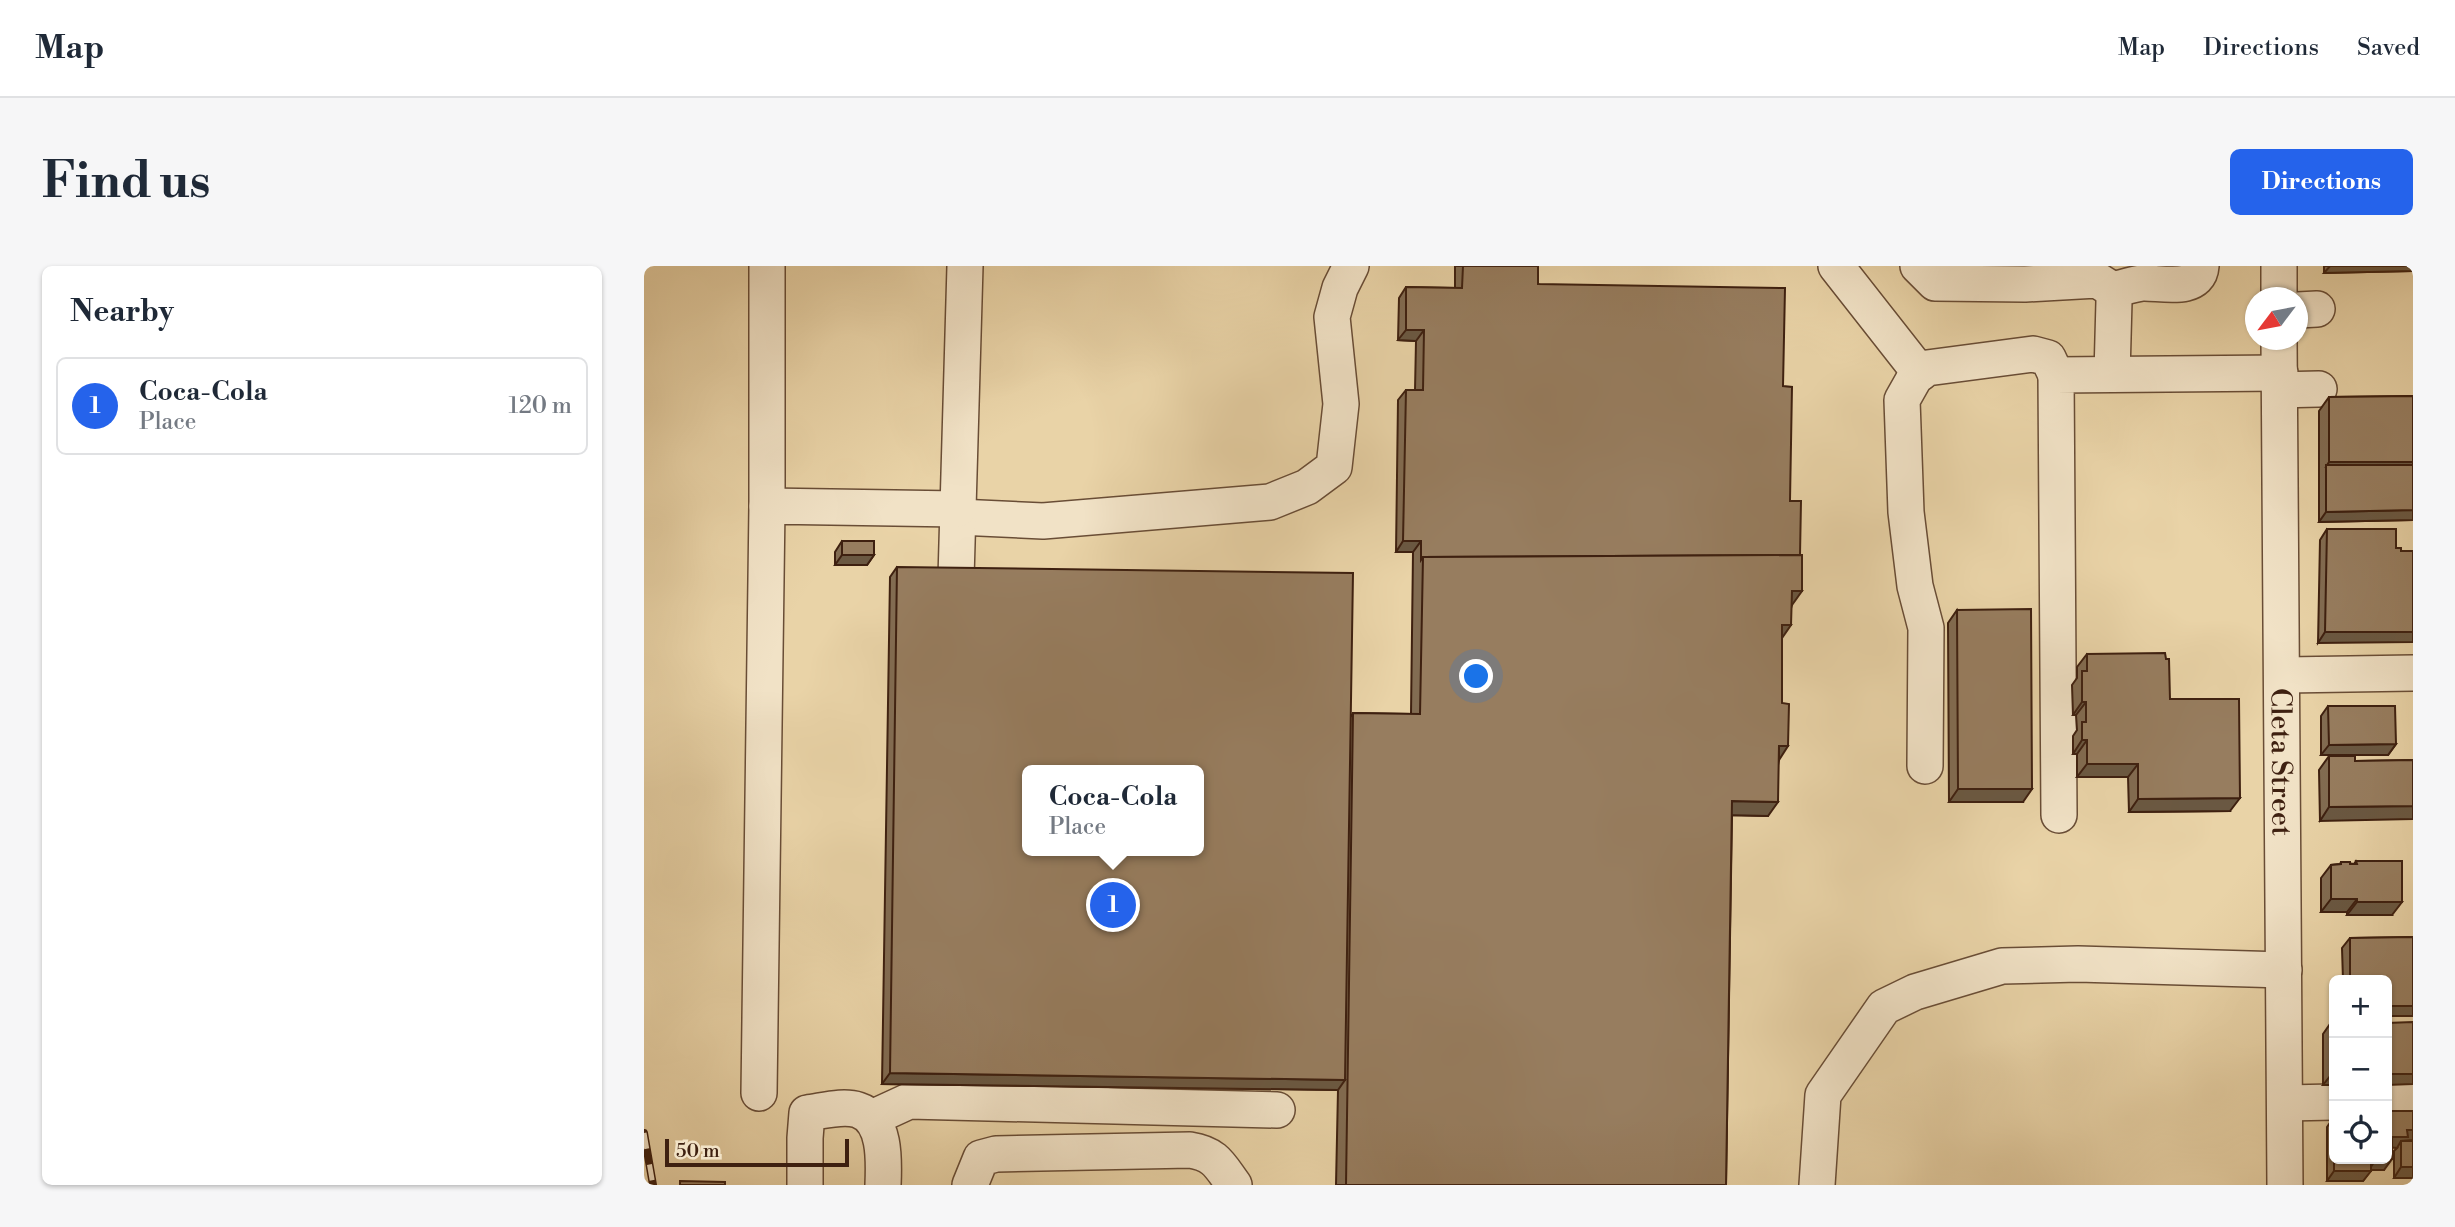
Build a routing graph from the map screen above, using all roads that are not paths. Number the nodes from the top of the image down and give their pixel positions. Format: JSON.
{"nodes":[{"id":1,"x":768,"y":266,"type":"edge"},
{"id":2,"x":965,"y":266,"type":"edge"},
{"id":3,"x":1352,"y":266,"type":"edge"},
{"id":4,"x":1836,"y":266,"type":"edge"},
{"id":5,"x":1918,"y":266,"type":"edge"},
{"id":6,"x":2201,"y":266,"type":"edge"},
{"id":7,"x":2279,"y":266,"type":"edge"},
{"id":8,"x":2279,"y":287,"type":"edge"},
{"id":9,"x":2113,"y":290,"type":"junction"},
{"id":10,"x":2280,"y":367,"type":"edge"},
{"id":11,"x":1920,"y":373,"type":"junction"},
{"id":12,"x":2056,"y":374,"type":"junction"},
{"id":13,"x":2112,"y":374,"type":"junction"},
{"id":14,"x":2319,"y":389,"type":"dead end"},
{"id":15,"x":767,"y":506,"type":"junction"},
{"id":16,"x":958,"y":513,"type":"junction"},
{"id":17,"x":957,"y":578,"type":"edge"},
{"id":18,"x":2413,"y":673,"type":"edge"},
{"id":19,"x":2282,"y":675,"type":"junction"},
{"id":20,"x":1924,"y":766,"type":"dead end"},
{"id":21,"x":2059,"y":815,"type":"dead end"},
{"id":22,"x":2284,"y":970,"type":"junction"},
{"id":23,"x":759,"y":1093,"type":"dead end"},
{"id":24,"x":2413,"y":1101,"type":"edge"},
{"id":25,"x":2285,"y":1102,"type":"junction"},
{"id":26,"x":2329,"y":1102,"type":"edge"},
{"id":27,"x":2392,"y":1102,"type":"edge"},
{"id":28,"x":1277,"y":1110,"type":"dead end"},
{"id":29,"x":872,"y":1118,"type":"junction"},
{"id":30,"x":805,"y":1185,"type":"edge"},
{"id":31,"x":883,"y":1185,"type":"edge"},
{"id":32,"x":970,"y":1185,"type":"edge"},
{"id":33,"x":1234,"y":1185,"type":"edge"},
{"id":34,"x":1817,"y":1185,"type":"edge"},
{"id":35,"x":2286,"y":1185,"type":"edge"}],
"edges":[{"from":1,"to":15,"type":"street"},
{"from":2,"to":16,"type":"street"},
{"from":3,"to":16,"type":"street"},
{"from":4,"to":11,"type":"street"},
{"from":5,"to":9,"type":"street"},
{"from":6,"to":9,"type":"street"},
{"from":7,"to":8,"type":"street"},
{"from":9,"to":13,"type":"street"},
{"from":10,"to":13,"type":"street"},
{"from":10,"to":14,"type":"street"},
{"from":10,"to":19,"type":"street","name":"Cleta Street"},
{"from":11,"to":12,"type":"street"},
{"from":11,"to":20,"type":"street"},
{"from":12,"to":13,"type":"street"},
{"from":12,"to":21,"type":"street"},
{"from":15,"to":16,"type":"street"},
{"from":15,"to":23,"type":"street"},
{"from":16,"to":17,"type":"street"},
{"from":18,"to":19,"type":"street"},
{"from":19,"to":22,"type":"street","name":"Cleta Street"},
{"from":22,"to":25,"type":"street","name":"Cleta Street"},
{"from":22,"to":34,"type":"street"},
{"from":24,"to":27,"type":"street"},
{"from":25,"to":26,"type":"street"},
{"from":25,"to":35,"type":"street","name":"Cleta Street"},
{"from":28,"to":29,"type":"street"},
{"from":29,"to":30,"type":"street"},
{"from":29,"to":31,"type":"street"},
{"from":32,"to":33,"type":"street"}]}
